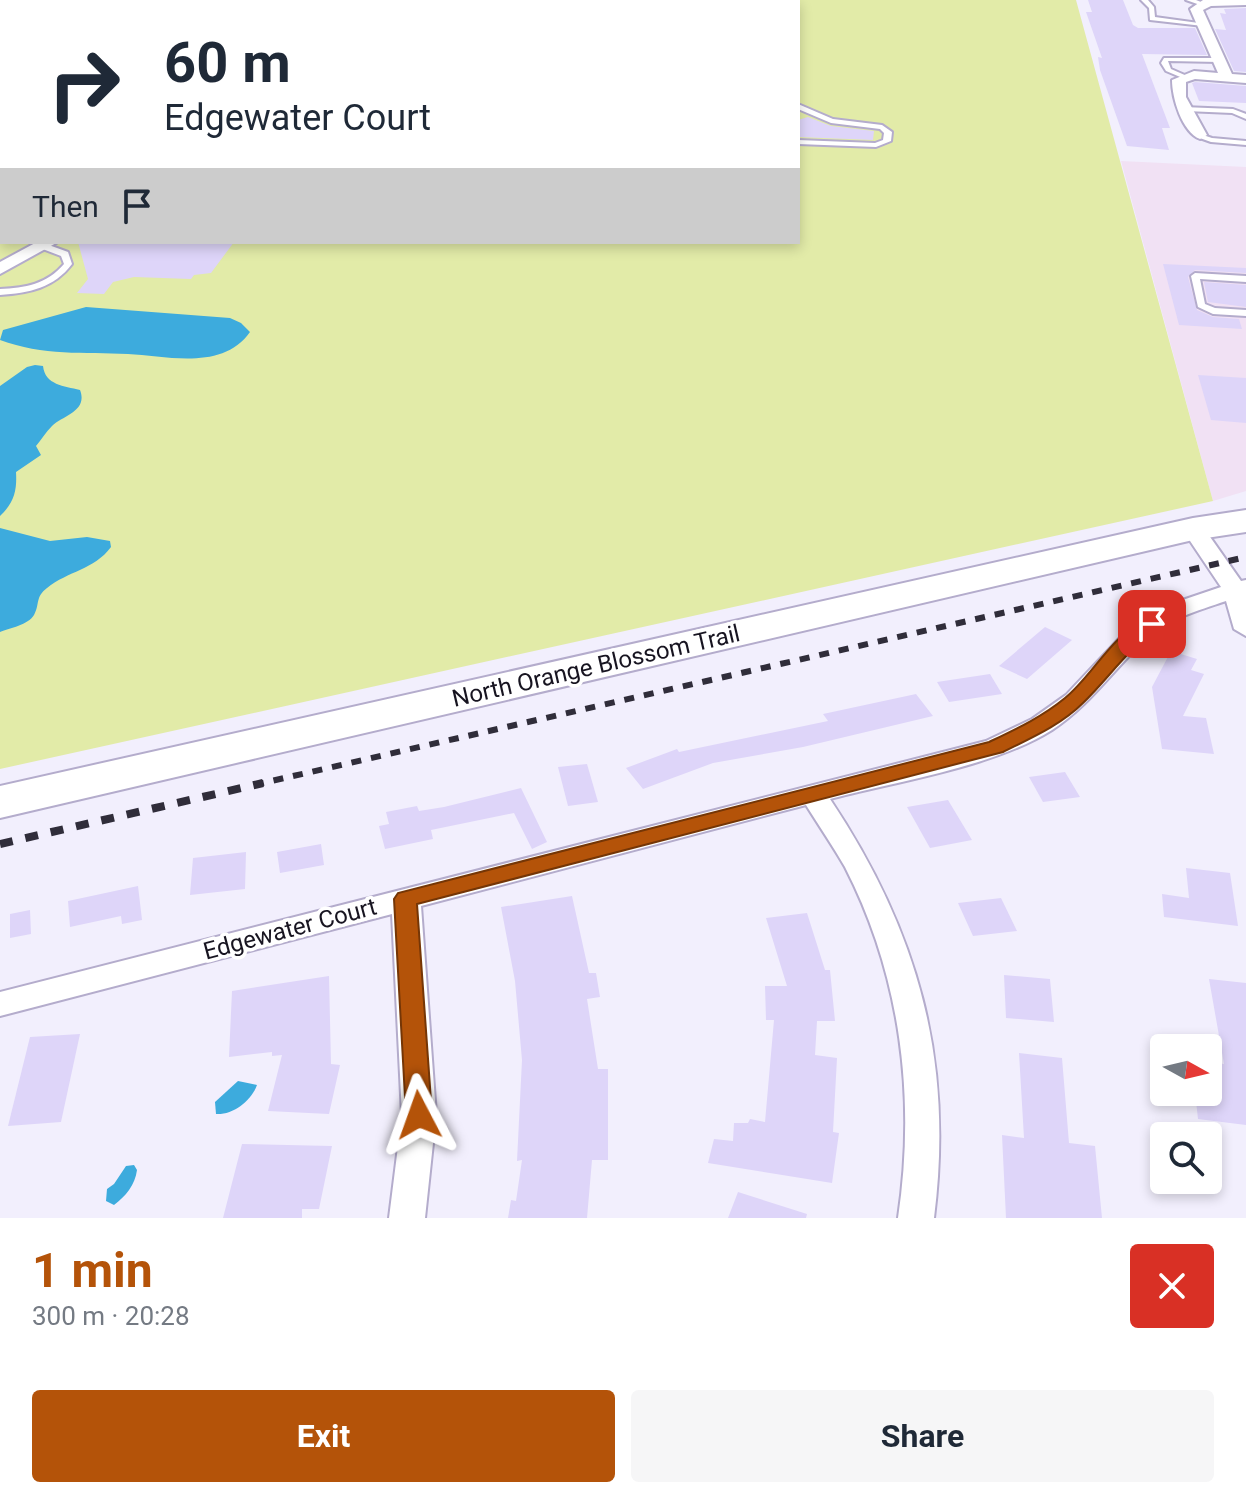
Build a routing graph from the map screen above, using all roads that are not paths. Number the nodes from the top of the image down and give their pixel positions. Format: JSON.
{"nodes":[{"id":1,"x":1144,"y":0,"type":"edge"},
{"id":2,"x":1246,"y":1,"type":"edge"},
{"id":3,"x":1196,"y":2,"type":"edge"},
{"id":4,"x":1203,"y":24,"type":"junction"},
{"id":5,"x":1219,"y":60,"type":"junction"},
{"id":6,"x":1226,"y":76,"type":"junction"},
{"id":7,"x":1185,"y":77,"type":"junction"},
{"id":8,"x":1246,"y":79,"type":"edge"},
{"id":9,"x":800,"y":107,"type":"edge"},
{"id":10,"x":1186,"y":109,"type":"junction"},
{"id":11,"x":1246,"y":117,"type":"edge"},
{"id":12,"x":1200,"y":135,"type":"joint"},
{"id":13,"x":800,"y":142,"type":"edge"},
{"id":14,"x":1246,"y":143,"type":"edge"},
{"id":15,"x":46,"y":244,"type":"edge"},
{"id":16,"x":0,"y":269,"type":"edge"},
{"id":17,"x":1246,"y":279,"type":"edge"},
{"id":18,"x":0,"y":292,"type":"edge"},
{"id":19,"x":1246,"y":313,"type":"edge"},
{"id":20,"x":1246,"y":510,"type":"edge"},
{"id":21,"x":1246,"y":521,"type":"edge"},
{"id":22,"x":1193,"y":529,"type":"junction"},
{"id":23,"x":1240,"y":589,"type":"edge"},
{"id":24,"x":1246,"y":629,"type":"edge"},
{"id":25,"x":812,"y":793,"type":"junction"},
{"id":26,"x":0,"y":802,"type":"edge"},
{"id":27,"x":406,"y":899,"type":"junction"},
{"id":28,"x":0,"y":1004,"type":"edge"},
{"id":29,"x":407,"y":1218,"type":"edge"},
{"id":30,"x":916,"y":1218,"type":"edge"}],
"edges":[{"from":1,"to":4,"type":"lane"},
{"from":2,"to":3,"type":"street"},
{"from":3,"to":4,"type":"street"},
{"from":4,"to":5,"type":"street"},
{"from":5,"to":6,"type":"street"},
{"from":5,"to":7,"type":"lane"},
{"from":6,"to":7,"type":"street"},
{"from":6,"to":8,"type":"street"},
{"from":7,"to":10,"type":"street"},
{"from":9,"to":13,"type":"lane"},
{"from":10,"to":11,"type":"lane"},
{"from":10,"to":12,"type":"street"},
{"from":12,"to":14,"type":"lane"},
{"from":15,"to":16,"type":"street"},
{"from":15,"to":18,"type":"lane"},
{"from":17,"to":19,"type":"lane"},
{"from":20,"to":22,"type":"main road","name":"North Orange Blossom Trail"},
{"from":21,"to":22,"type":"main road","name":"North Orange Blossom Trail"},
{"from":22,"to":23,"type":"street"},
{"from":22,"to":26,"type":"main road","name":"North Orange Blossom Trail"},
{"from":23,"to":24,"type":"street"},
{"from":23,"to":25,"type":"street","name":"Edgewater Court"},
{"from":25,"to":27,"type":"street","name":"Edgewater Court"},
{"from":25,"to":30,"type":"street"},
{"from":27,"to":28,"type":"street","name":"Edgewater Court"},
{"from":27,"to":29,"type":"street"}]}
